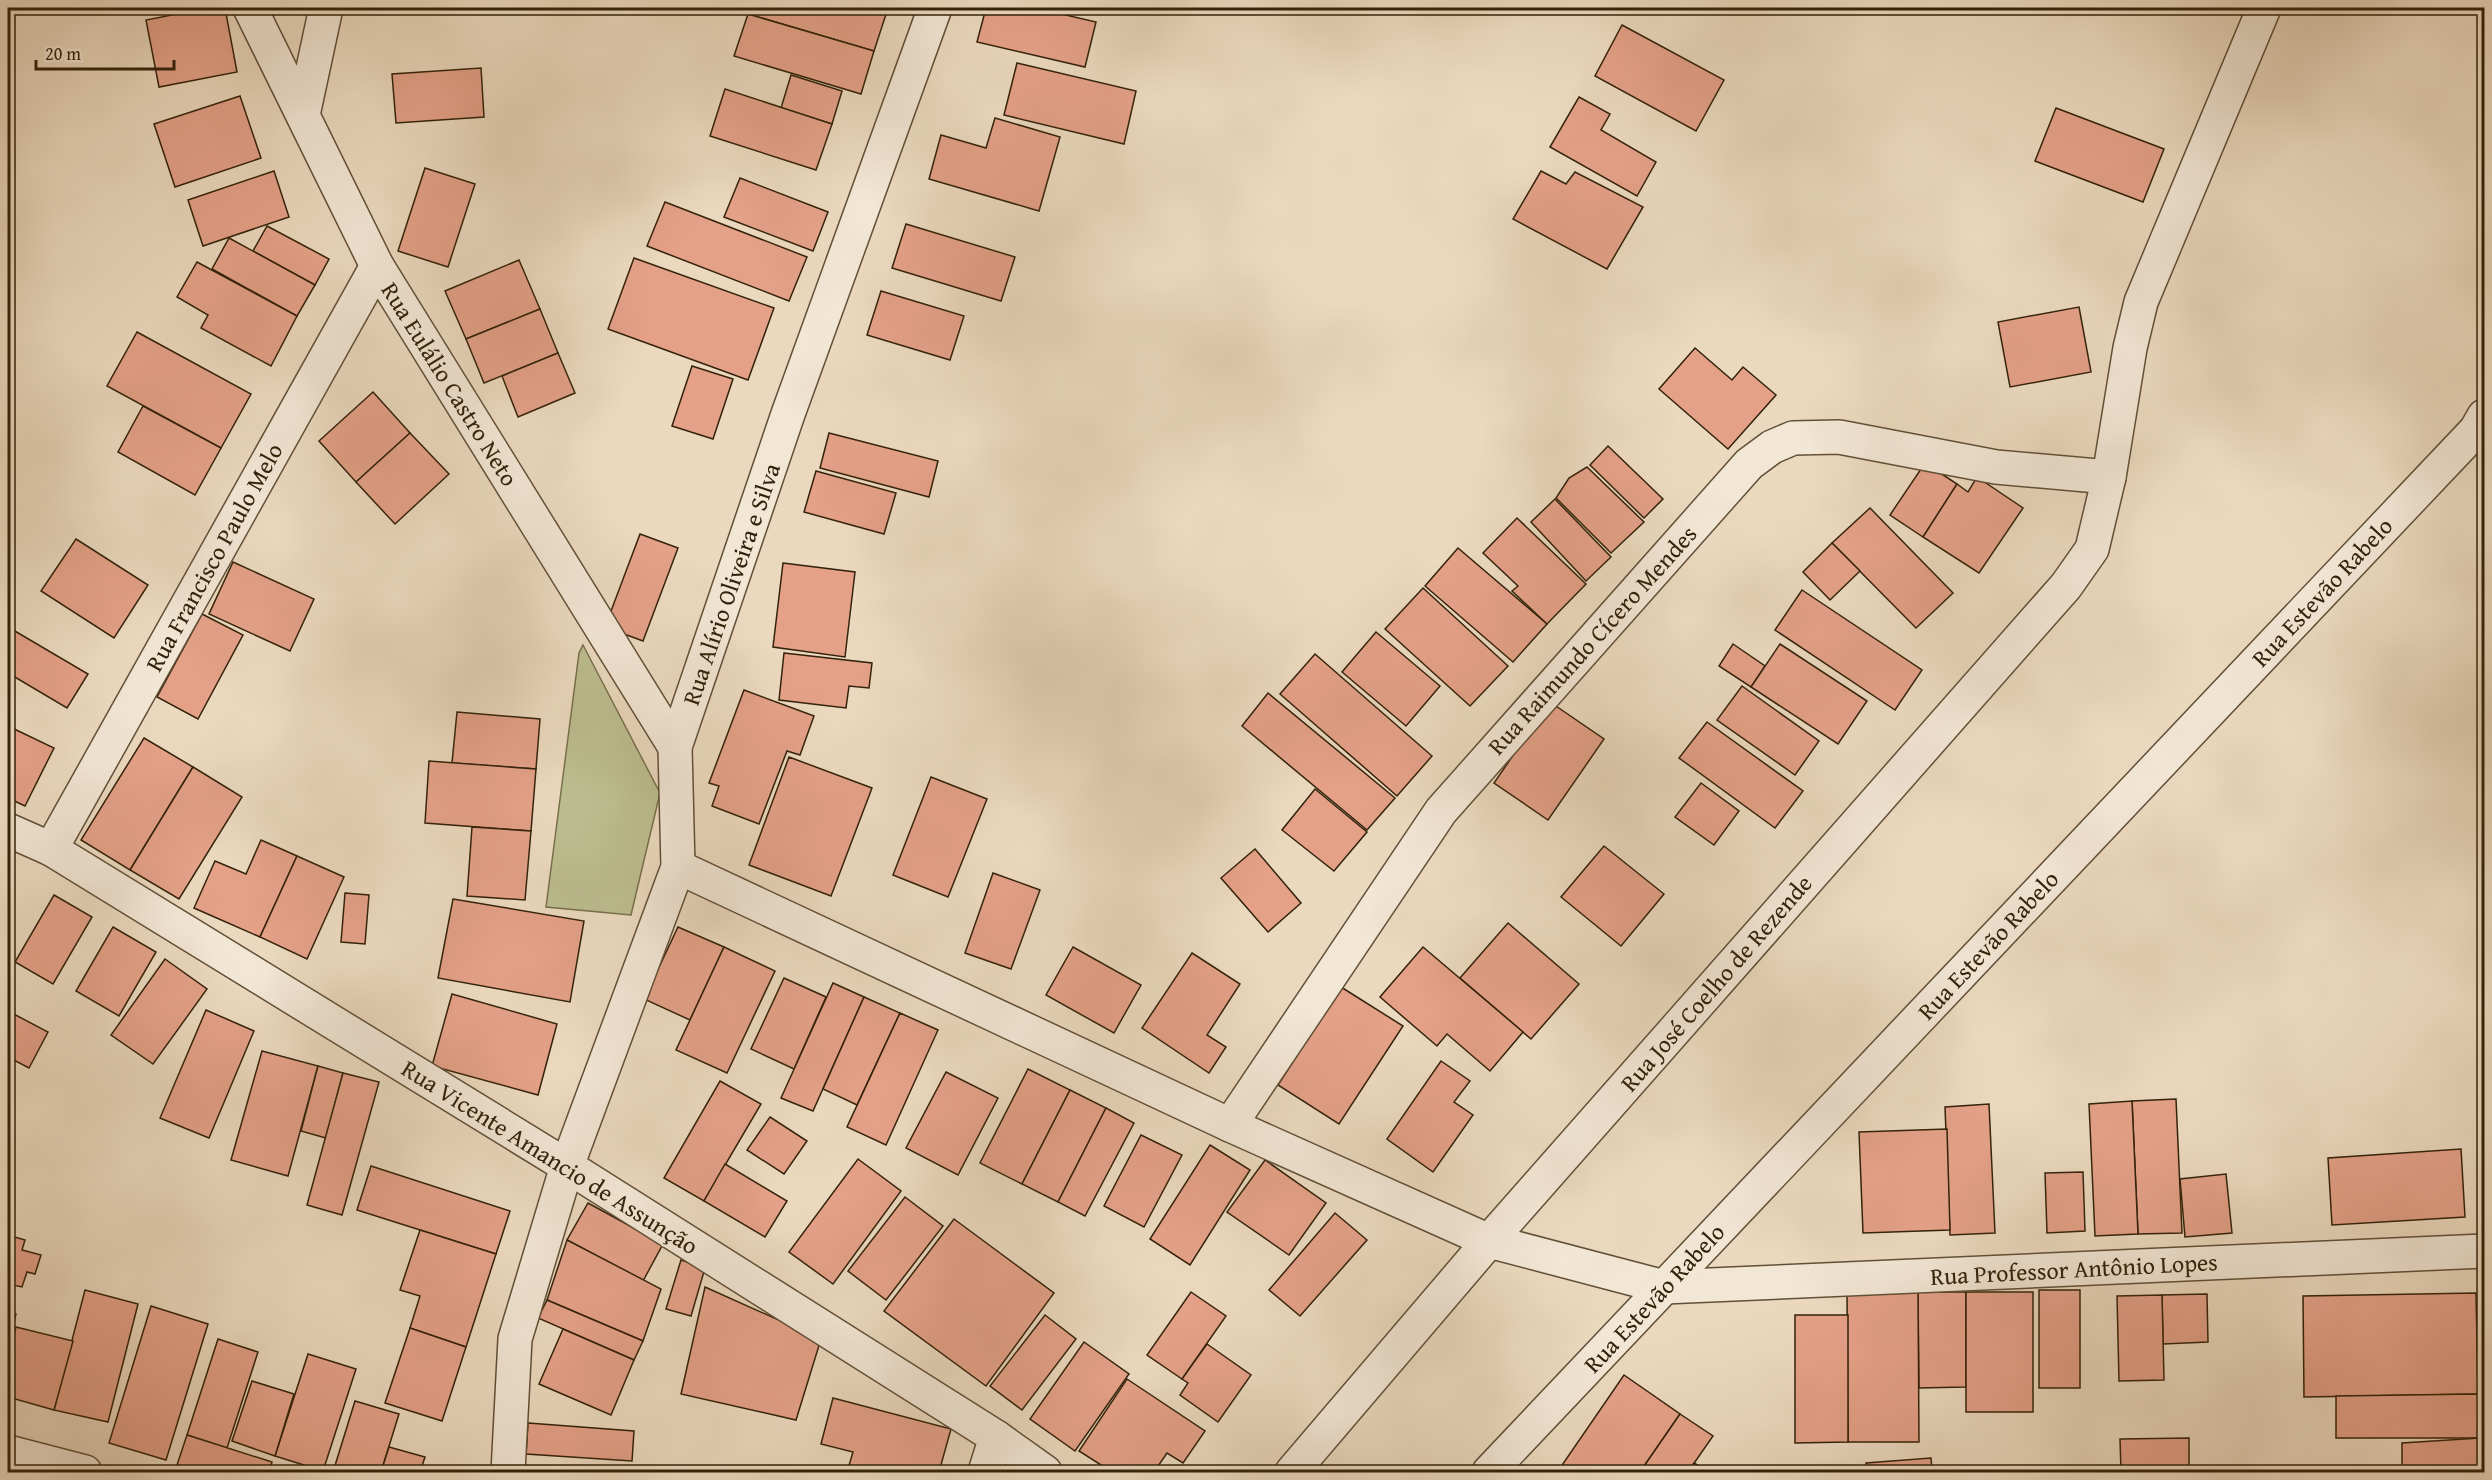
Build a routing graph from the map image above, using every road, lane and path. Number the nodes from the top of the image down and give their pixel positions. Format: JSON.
{"nodes":[{"id":1,"x":250,"y":8,"type":"edge"},
{"id":2,"x":326,"y":8,"type":"edge"},
{"id":3,"x":935,"y":8,"type":"edge"},
{"id":4,"x":2264,"y":8,"type":"edge"},
{"id":5,"x":303,"y":115,"type":"junction"},
{"id":6,"x":377,"y":266,"type":"junction"},
{"id":7,"x":2482,"y":425,"type":"edge"},
{"id":8,"x":2109,"y":477,"type":"junction"},
{"id":9,"x":675,"y":747,"type":"junction"},
{"id":10,"x":8,"y":830,"type":"edge"},
{"id":11,"x":51,"y":849,"type":"junction"},
{"id":12,"x":678,"y":867,"type":"junction"},
{"id":13,"x":1230,"y":1125,"type":"junction"},
{"id":14,"x":567,"y":1166,"type":"junction"},
{"id":15,"x":1489,"y":1241,"type":"junction"},
{"id":16,"x":2484,"y":1251,"type":"edge"},
{"id":17,"x":1664,"y":1287,"type":"junction"},
{"id":18,"x":996,"y":1437,"type":"junction"},
{"id":19,"x":8,"y":1452,"type":"edge"},
{"id":20,"x":85,"y":1473,"type":"edge"},
{"id":21,"x":508,"y":1473,"type":"edge"},
{"id":22,"x":985,"y":1473,"type":"edge"},
{"id":23,"x":1045,"y":1473,"type":"edge"},
{"id":24,"x":1292,"y":1473,"type":"edge"},
{"id":25,"x":1489,"y":1473,"type":"edge"}],
"edges":[{"from":1,"to":5,"type":"street","name":"Rua Eulálio Castro Neto"},
{"from":2,"to":5,"type":"street"},
{"from":3,"to":9,"type":"street","name":"Rua Alírio Oliveira e Silva"},
{"from":4,"to":8,"type":"street","name":"Rua José Coelho de Rezende"},
{"from":5,"to":6,"type":"street","name":"Rua Eulálio Castro Neto"},
{"from":6,"to":9,"type":"street","name":"Rua Eulálio Castro Neto"},
{"from":6,"to":11,"type":"street","name":"Rua Francisco Paulo Melo"},
{"from":7,"to":17,"type":"street","name":"Rua Estevão Rabelo"},
{"from":8,"to":13,"type":"street","name":"Rua Raimundo Cícero Mendes"},
{"from":8,"to":15,"type":"street","name":"Rua José Coelho de Rezende"},
{"from":9,"to":12,"type":"street","name":"Rua Alírio Oliveira e Silva"},
{"from":10,"to":11,"type":"street","name":"Rua Vicente Amancio de Assunção"},
{"from":11,"to":14,"type":"street","name":"Rua Vicente Amancio de Assunção"},
{"from":12,"to":13,"type":"street","name":"Rua Professor Antônio Lopes"},
{"from":12,"to":14,"type":"street","name":"Rua Alírio Oliveira e Silva"},
{"from":13,"to":15,"type":"street","name":"Rua Professor Antônio Lopes"},
{"from":14,"to":18,"type":"street","name":"Rua Vicente Amancio de Assunção"},
{"from":14,"to":21,"type":"street","name":"Rua Alírio Oliveira e Silva"},
{"from":15,"to":17,"type":"street","name":"Rua Professor Antônio Lopes"},
{"from":15,"to":24,"type":"street","name":"Rua José Coelho de Rezende"},
{"from":16,"to":17,"type":"street","name":"Rua Professor Antônio Lopes"},
{"from":17,"to":25,"type":"street","name":"Rua Estevão Rabelo"},
{"from":18,"to":22,"type":"street"},
{"from":18,"to":23,"type":"street","name":"Rua Vicente Amancio de Assunção"},
{"from":19,"to":20,"type":"street"}]}
